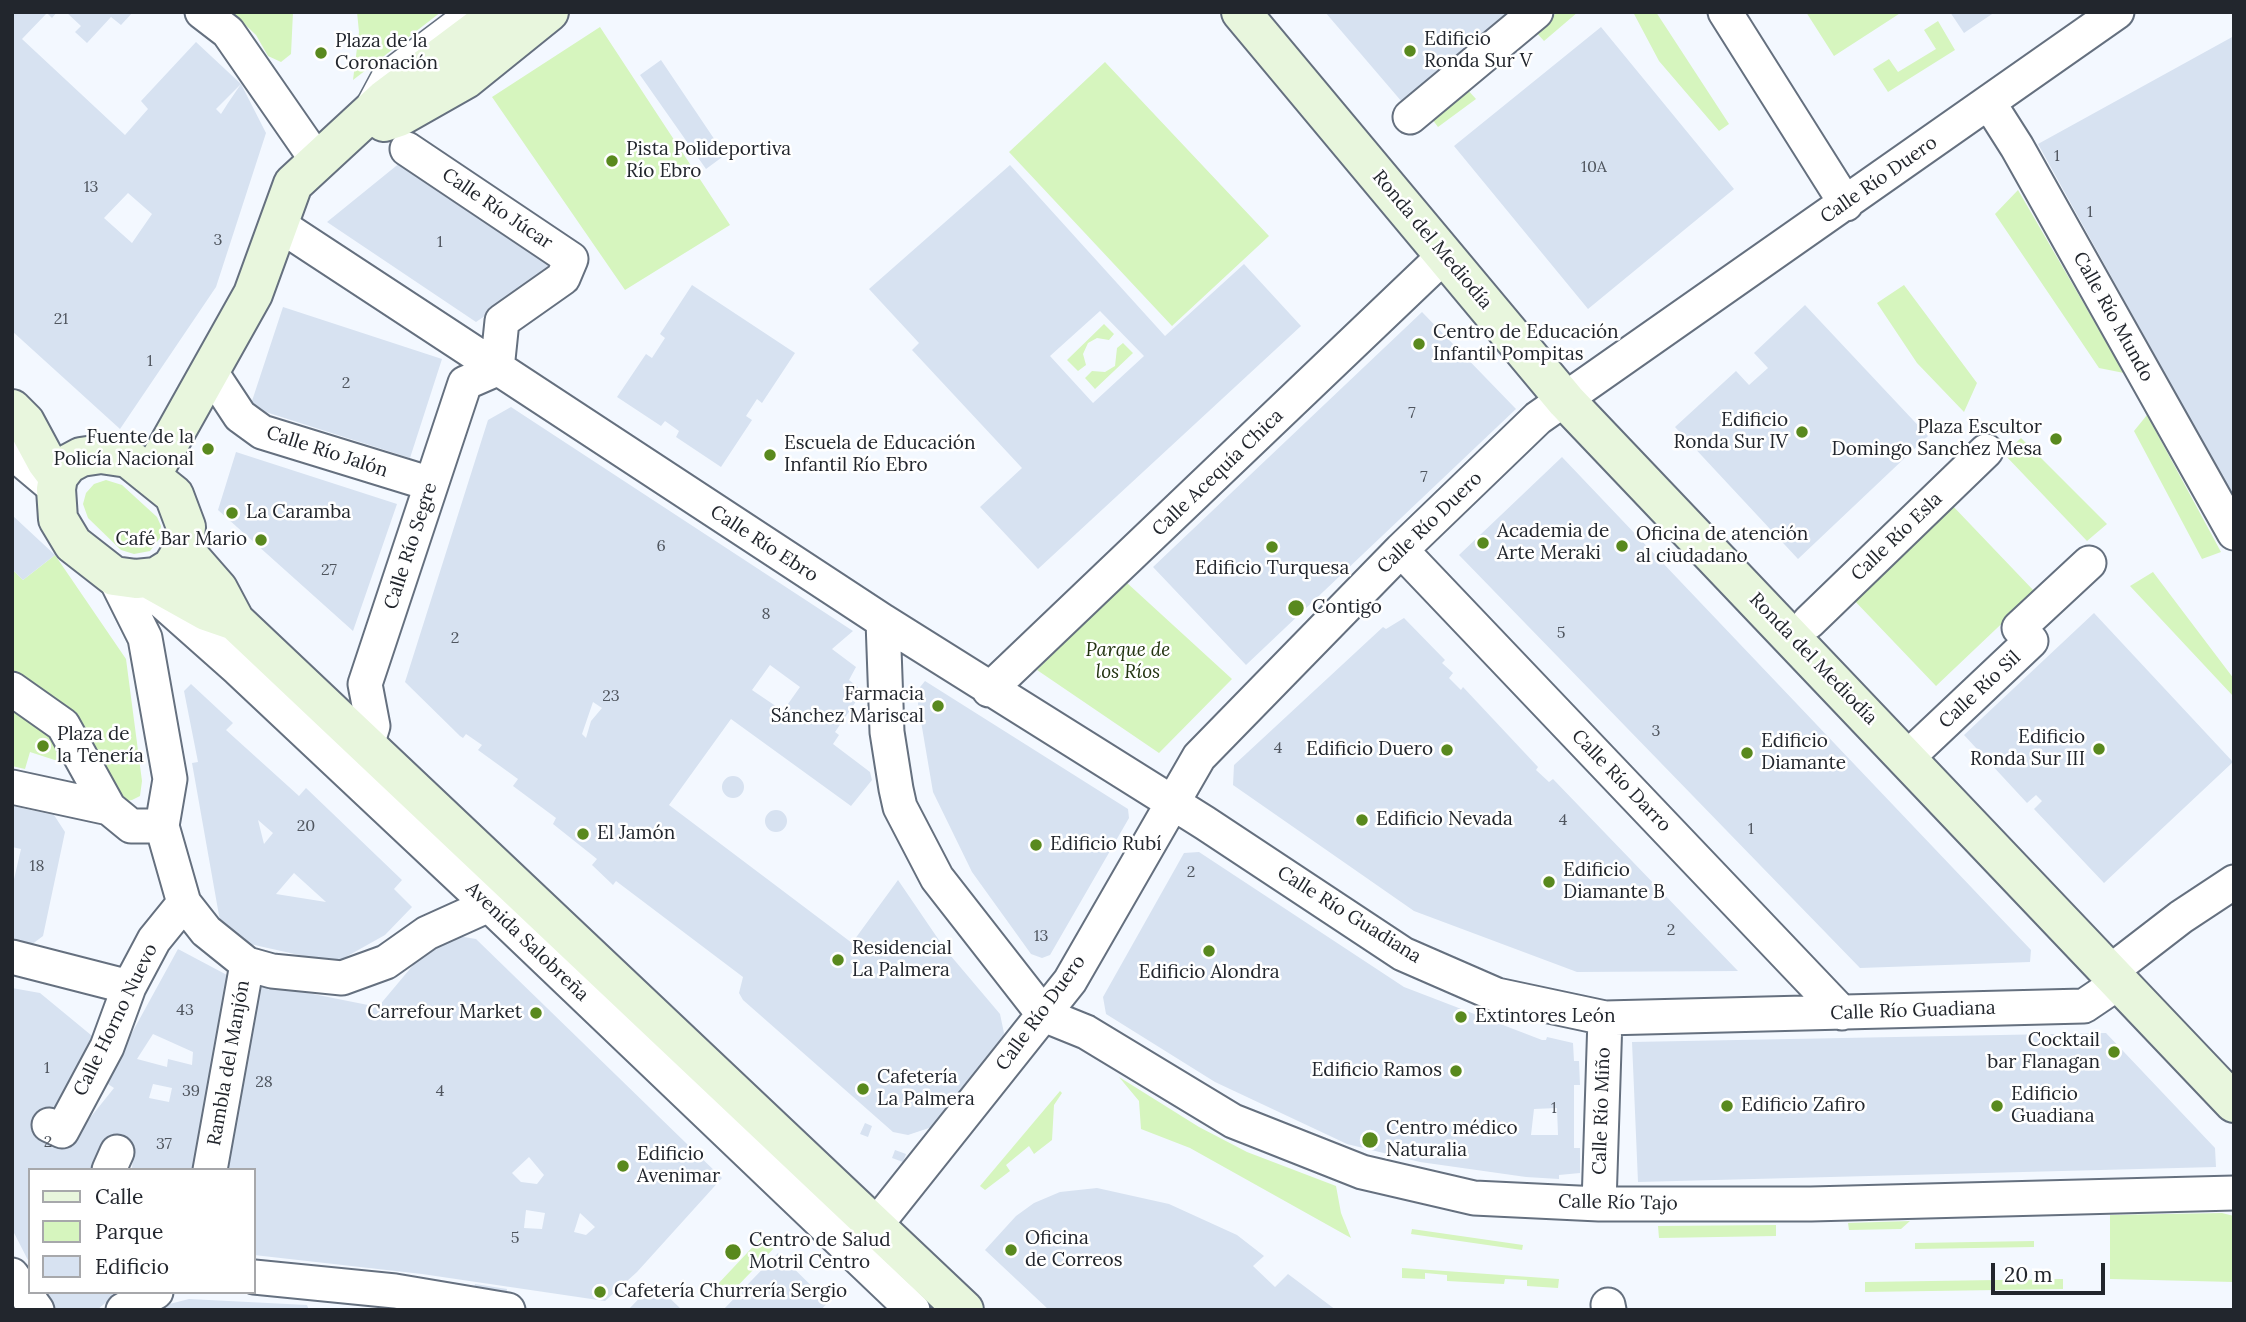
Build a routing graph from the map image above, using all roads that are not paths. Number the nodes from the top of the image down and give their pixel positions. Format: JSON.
{"nodes":[{"id":1,"x":202,"y":12,"type":"edge"},
{"id":2,"x":463,"y":12,"type":"edge"},
{"id":3,"x":501,"y":12,"type":"edge"},
{"id":4,"x":508,"y":12,"type":"edge"},
{"id":5,"x":550,"y":12,"type":"edge"},
{"id":6,"x":1241,"y":12,"type":"edge"},
{"id":7,"x":1535,"y":12,"type":"edge"},
{"id":8,"x":1724,"y":12,"type":"edge"},
{"id":9,"x":2117,"y":12,"type":"edge"},
{"id":10,"x":466,"y":79,"type":"junction"},
{"id":11,"x":1989,"y":103,"type":"junction"},
{"id":12,"x":1410,"y":117,"type":"dead end"},
{"id":13,"x":352,"y":132,"type":"junction"},
{"id":14,"x":407,"y":149,"type":"dead end"},
{"id":15,"x":316,"y":159,"type":"junction"},
{"id":16,"x":1846,"y":204,"type":"junction"},
{"id":17,"x":278,"y":224,"type":"junction"},
{"id":18,"x":1445,"y":255,"type":"junction"},
{"id":19,"x":209,"y":369,"type":"junction"},
{"id":20,"x":497,"y":369,"type":"junction"},
{"id":21,"x":1566,"y":401,"type":"junction"},
{"id":22,"x":16,"y":428,"type":"edge"},
{"id":23,"x":1986,"y":451,"type":"dead end"},
{"id":24,"x":65,"y":474,"type":"junction"},
{"id":25,"x":150,"y":477,"type":"junction"},
{"id":26,"x":431,"y":484,"type":"junction"},
{"id":27,"x":2234,"y":533,"type":"edge"},
{"id":28,"x":183,"y":549,"type":"junction"},
{"id":29,"x":1401,"y":550,"type":"junction"},
{"id":30,"x":2089,"y":563,"type":"dead end"},
{"id":31,"x":133,"y":578,"type":"junction"},
{"id":32,"x":235,"y":621,"type":"junction"},
{"id":33,"x":883,"y":621,"type":"junction"},
{"id":34,"x":1809,"y":622,"type":"dead end"},
{"id":35,"x":12,"y":689,"type":"edge"},
{"id":36,"x":989,"y":690,"type":"junction"},
{"id":37,"x":367,"y":745,"type":"junction"},
{"id":38,"x":1907,"y":758,"type":"junction"},
{"id":39,"x":12,"y":787,"type":"edge"},
{"id":40,"x":1172,"y":801,"type":"junction"},
{"id":41,"x":109,"y":808,"type":"junction"},
{"id":42,"x":162,"y":826,"type":"junction"},
{"id":43,"x":2233,"y":885,"type":"edge"},
{"id":44,"x":184,"y":902,"type":"junction"},
{"id":45,"x":489,"y":905,"type":"junction"},
{"id":46,"x":543,"y":911,"type":"junction"},
{"id":47,"x":12,"y":957,"type":"edge"},
{"id":48,"x":247,"y":964,"type":"junction"},
{"id":49,"x":2116,"y":976,"type":"junction"},
{"id":50,"x":129,"y":987,"type":"junction"},
{"id":51,"x":1842,"y":1013,"type":"junction"},
{"id":52,"x":1044,"y":1015,"type":"junction"},
{"id":53,"x":1605,"y":1018,"type":"junction"},
{"id":54,"x":2234,"y":1103,"type":"edge"},
{"id":55,"x":49,"y":1125,"type":"dead end"},
{"id":56,"x":210,"y":1168,"type":"edge"},
{"id":57,"x":2234,"y":1193,"type":"edge"},
{"id":58,"x":1599,"y":1204,"type":"junction"},
{"id":59,"x":875,"y":1226,"type":"junction"},
{"id":60,"x":926,"y":1273,"type":"junction"},
{"id":61,"x":12,"y":1275,"type":"edge"},
{"id":62,"x":256,"y":1278,"type":"edge"},
{"id":63,"x":152,"y":1294,"type":"edge"},
{"id":64,"x":329,"y":1296,"type":"edge"},
{"id":65,"x":909,"y":1309,"type":"edge"},
{"id":66,"x":37,"y":1310,"type":"edge"},
{"id":67,"x":122,"y":1310,"type":"edge"},
{"id":68,"x":508,"y":1310,"type":"edge"},
{"id":69,"x":964,"y":1310,"type":"edge"}],
"edges":[{"from":1,"to":15,"type":"street"},
{"from":2,"to":13,"type":"lane"},
{"from":3,"to":13,"type":"street"},
{"from":4,"to":10,"type":"lane"},
{"from":5,"to":10,"type":"street"},
{"from":6,"to":18,"type":"street","name":"Ronda del Mediodía"},
{"from":7,"to":12,"type":"street"},
{"from":8,"to":16,"type":"street"},
{"from":9,"to":11,"type":"street","name":"Calle Río Duero"},
{"from":10,"to":13,"type":"street"},
{"from":11,"to":16,"type":"street","name":"Calle Río Duero"},
{"from":11,"to":27,"type":"street","name":"Calle Río Mundo"},
{"from":13,"to":15,"type":"street"},
{"from":14,"to":20,"type":"street","name":"Calle Río Júcar"},
{"from":15,"to":17,"type":"street"},
{"from":16,"to":21,"type":"street","name":"Calle Río Duero"},
{"from":17,"to":19,"type":"street"},
{"from":17,"to":20,"type":"street","name":"Calle Río Ebro"},
{"from":18,"to":21,"type":"street","name":"Ronda del Mediodía"},
{"from":18,"to":36,"type":"street","name":"Calle Acequía Chica"},
{"from":19,"to":25,"type":"street"},
{"from":19,"to":26,"type":"street","name":"Calle Río Jalón"},
{"from":20,"to":26,"type":"street","name":"Calle Río Segre"},
{"from":20,"to":33,"type":"street","name":"Calle Río Ebro"},
{"from":21,"to":29,"type":"street","name":"Calle Río Duero"},
{"from":21,"to":38,"type":"street","name":"Ronda del Mediodía"},
{"from":22,"to":24,"type":"street"},
{"from":23,"to":34,"type":"street","name":"Calle Río Esla"},
{"from":24,"to":25,"type":"street"},
{"from":24,"to":31,"type":"street"},
{"from":25,"to":28,"type":"street"},
{"from":26,"to":37,"type":"street","name":"Calle Río Segre"},
{"from":28,"to":31,"type":"street"},
{"from":28,"to":32,"type":"street","name":"Avenida Salobreña"},
{"from":29,"to":40,"type":"street","name":"Calle Río Duero"},
{"from":29,"to":51,"type":"street","name":"Calle Río Darro"},
{"from":30,"to":38,"type":"street","name":"Calle Río Sil"},
{"from":31,"to":32,"type":"street","name":"Avenida Salobreña"},
{"from":31,"to":42,"type":"street","name":"Rambla del Manjón"},
{"from":31,"to":45,"type":"street","name":"Avenida Salobreña"},
{"from":32,"to":37,"type":"street","name":"Avenida Salobreña"},
{"from":33,"to":36,"type":"street","name":"Calle Río Guadiana"},
{"from":33,"to":52,"type":"street"},
{"from":35,"to":41,"type":"street"},
{"from":36,"to":40,"type":"street","name":"Calle Río Guadiana"},
{"from":37,"to":46,"type":"street","name":"Avenida Salobreña"},
{"from":38,"to":49,"type":"street","name":"Ronda del Mediodía"},
{"from":39,"to":41,"type":"street"},
{"from":40,"to":52,"type":"street","name":"Calle Río Duero"},
{"from":40,"to":53,"type":"street","name":"Calle Río Guadiana"},
{"from":41,"to":42,"type":"street"},
{"from":42,"to":44,"type":"street","name":"Rambla del Manjón"},
{"from":43,"to":49,"type":"street","name":"Calle Río Guadiana"},
{"from":44,"to":48,"type":"street","name":"Rambla del Manjón"},
{"from":44,"to":50,"type":"street","name":"Calle Horno Nuevo"},
{"from":45,"to":46,"type":"street"},
{"from":45,"to":48,"type":"street"},
{"from":45,"to":65,"type":"street","name":"Avenida Salobreña"},
{"from":46,"to":59,"type":"street","name":"Avenida Salobreña"},
{"from":47,"to":50,"type":"street"},
{"from":48,"to":56,"type":"street","name":"Rambla del Manjón"},
{"from":49,"to":51,"type":"street","name":"Calle Río Guadiana"},
{"from":49,"to":54,"type":"street","name":"Ronda del Mediodía"},
{"from":50,"to":55,"type":"street","name":"Calle Horno Nuevo"},
{"from":51,"to":53,"type":"street","name":"Calle Río Guadiana"},
{"from":52,"to":58,"type":"street","name":"Calle Río Tajo"},
{"from":52,"to":59,"type":"street","name":"Calle Río Duero"},
{"from":53,"to":58,"type":"street","name":"Calle Río Miño"},
{"from":57,"to":58,"type":"street","name":"Calle Río Tajo"},
{"from":59,"to":60,"type":"street","name":"Avenida Salobreña"},
{"from":60,"to":65,"type":"street"},
{"from":60,"to":69,"type":"street","name":"Avenida Salobreña"},
{"from":61,"to":66,"type":"street"},
{"from":62,"to":64,"type":"street"},
{"from":63,"to":67,"type":"street"},
{"from":64,"to":68,"type":"street"}]}
